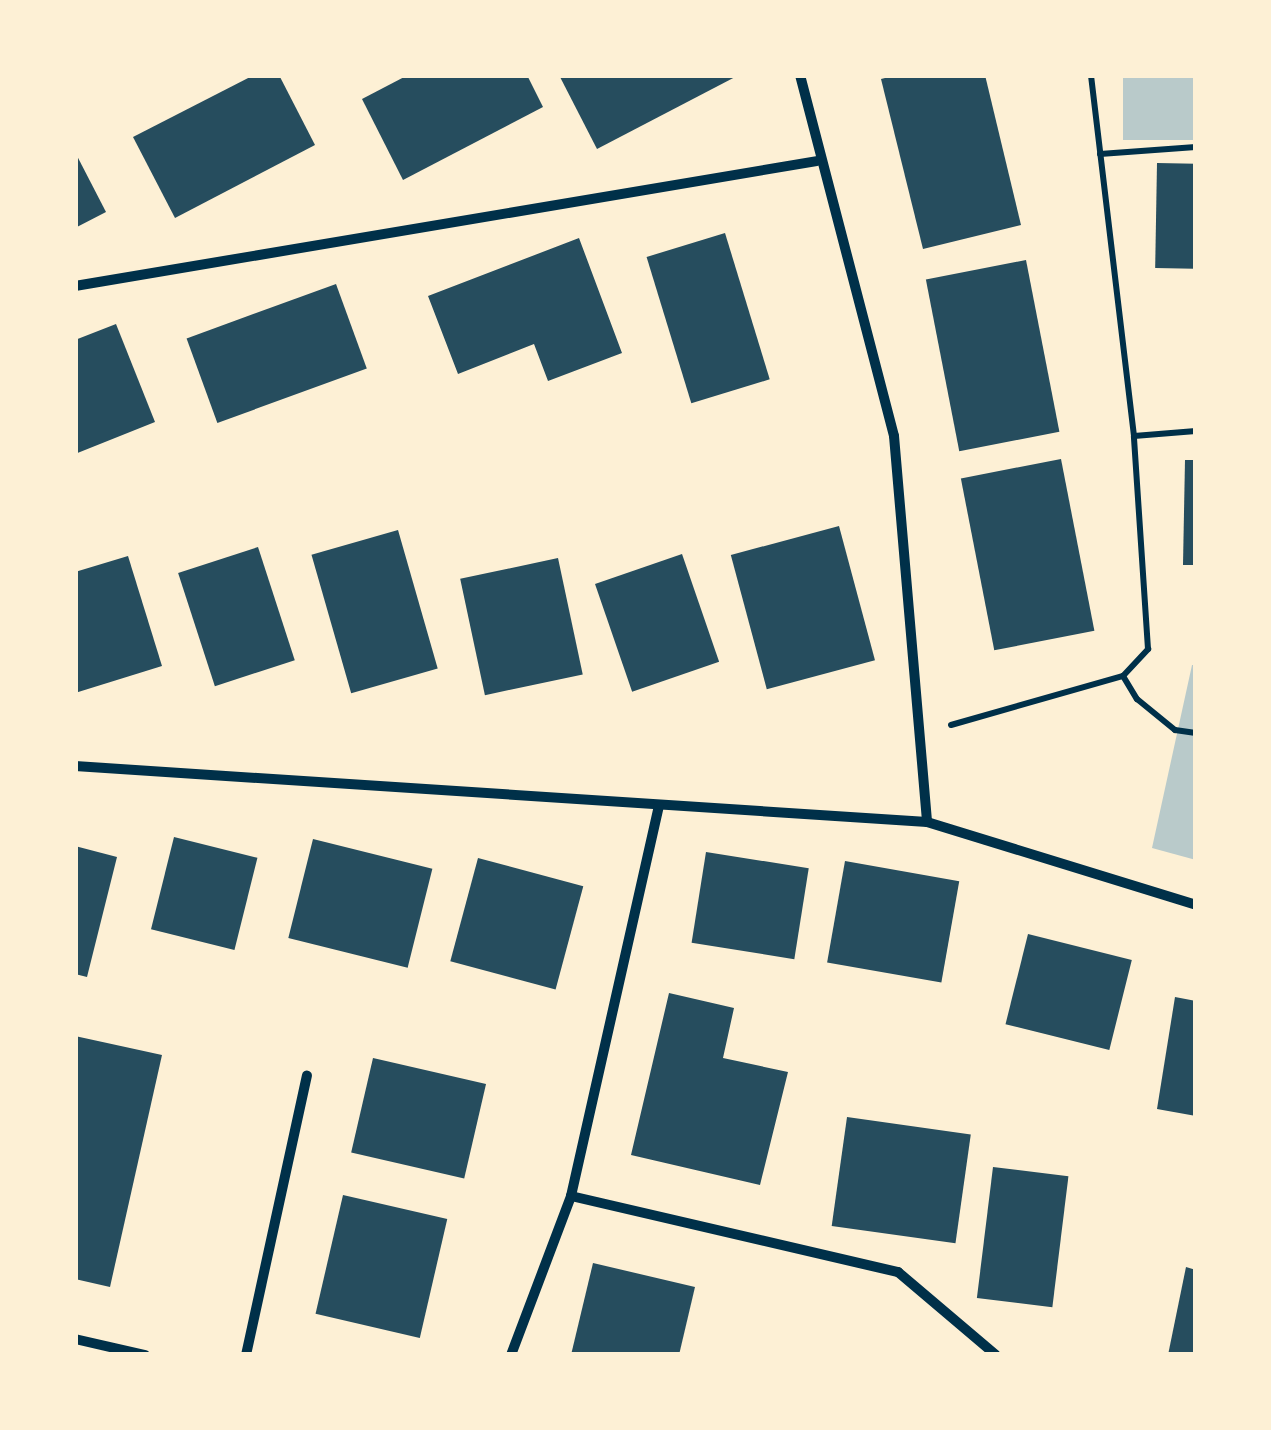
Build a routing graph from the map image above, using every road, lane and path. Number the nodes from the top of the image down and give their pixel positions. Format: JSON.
{"nodes":[{"id":1,"x":800,"y":75,"type":"edge"},
{"id":2,"x":1091,"y":75,"type":"edge"},
{"id":3,"x":1196,"y":147,"type":"edge"},
{"id":4,"x":1100,"y":154,"type":"junction"},
{"id":5,"x":817,"y":161,"type":"junction"},
{"id":6,"x":75,"y":286,"type":"edge"},
{"id":7,"x":1196,"y":432,"type":"edge"},
{"id":8,"x":1134,"y":436,"type":"junction"},
{"id":9,"x":1123,"y":676,"type":"junction"},
{"id":10,"x":1196,"y":733,"type":"edge"},
{"id":11,"x":921,"y":734,"type":"junction"},
{"id":12,"x":75,"y":766,"type":"edge"},
{"id":13,"x":659,"y":806,"type":"junction"},
{"id":14,"x":927,"y":822,"type":"junction"},
{"id":15,"x":1196,"y":904,"type":"edge"},
{"id":16,"x":306,"y":1076,"type":"dead end"},
{"id":17,"x":571,"y":1196,"type":"junction"},
{"id":18,"x":75,"y":1339,"type":"edge"},
{"id":19,"x":145,"y":1355,"type":"edge"},
{"id":20,"x":246,"y":1355,"type":"edge"},
{"id":21,"x":511,"y":1355,"type":"edge"},
{"id":22,"x":996,"y":1355,"type":"edge"}],
"edges":[{"from":1,"to":5,"type":"street"},
{"from":2,"to":4,"type":"path"},
{"from":3,"to":4,"type":"path"},
{"from":4,"to":8,"type":"path"},
{"from":5,"to":6,"type":"street"},
{"from":5,"to":11,"type":"street"},
{"from":7,"to":8,"type":"path"},
{"from":8,"to":9,"type":"path"},
{"from":9,"to":10,"type":"path"},
{"from":9,"to":11,"type":"path"},
{"from":11,"to":14,"type":"street"},
{"from":12,"to":13,"type":"street"},
{"from":13,"to":14,"type":"street"},
{"from":13,"to":17,"type":"street"},
{"from":14,"to":15,"type":"street"},
{"from":16,"to":20,"type":"street"},
{"from":17,"to":21,"type":"street"},
{"from":17,"to":22,"type":"street"},
{"from":18,"to":19,"type":"street"}]}
